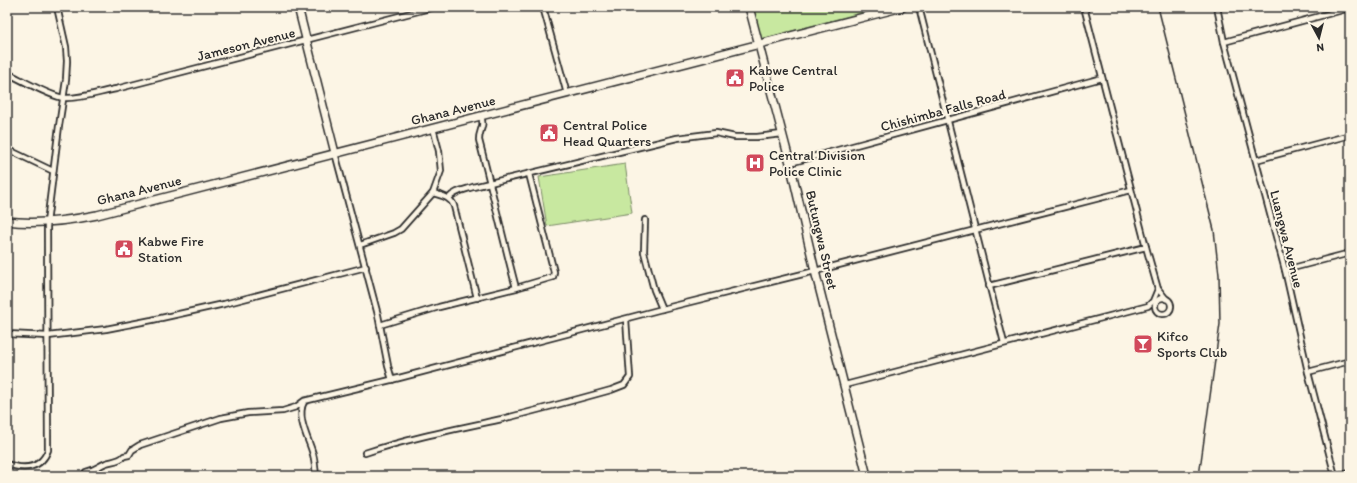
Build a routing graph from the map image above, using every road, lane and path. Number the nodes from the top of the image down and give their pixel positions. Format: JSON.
{"nodes":[{"id":1,"x":57,"y":7,"type":"edge"},
{"id":2,"x":298,"y":7,"type":"edge"},
{"id":3,"x":434,"y":7,"type":"edge"},
{"id":4,"x":544,"y":7,"type":"edge"},
{"id":5,"x":749,"y":7,"type":"edge"},
{"id":6,"x":903,"y":7,"type":"edge"},
{"id":7,"x":919,"y":7,"type":"edge"},
{"id":8,"x":1084,"y":7,"type":"edge"},
{"id":9,"x":1217,"y":7,"type":"edge"},
{"id":10,"x":1350,"y":8,"type":"edge"},
{"id":11,"x":306,"y":40,"type":"junction"},
{"id":12,"x":1224,"y":42,"type":"junction"},
{"id":13,"x":758,"y":44,"type":"junction"},
{"id":14,"x":7,"y":73,"type":"edge"},
{"id":15,"x":1102,"y":78,"type":"junction"},
{"id":16,"x":567,"y":94,"type":"junction"},
{"id":17,"x":63,"y":98,"type":"junction"},
{"id":18,"x":481,"y":116,"type":"junction"},
{"id":19,"x":948,"y":120,"type":"junction"},
{"id":20,"x":433,"y":128,"type":"junction"},
{"id":21,"x":782,"y":134,"type":"junction"},
{"id":22,"x":1350,"y":135,"type":"edge"},
{"id":23,"x":7,"y":149,"type":"edge"},
{"id":24,"x":335,"y":153,"type":"junction"},
{"id":25,"x":1256,"y":160,"type":"junction"},
{"id":26,"x":790,"y":163,"type":"junction"},
{"id":27,"x":53,"y":171,"type":"junction"},
{"id":28,"x":529,"y":174,"type":"junction"},
{"id":29,"x":490,"y":183,"type":"junction"},
{"id":30,"x":1131,"y":190,"type":"junction"},
{"id":31,"x":433,"y":193,"type":"junction"},
{"id":32,"x":449,"y":198,"type":"junction"},
{"id":33,"x":645,"y":220,"type":"dead end"},
{"id":34,"x":7,"y":221,"type":"edge"},
{"id":35,"x":47,"y":223,"type":"junction"},
{"id":36,"x":975,"y":229,"type":"junction"},
{"id":37,"x":360,"y":245,"type":"junction"},
{"id":38,"x":1146,"y":247,"type":"junction"},
{"id":39,"x":1350,"y":253,"type":"edge"},
{"id":40,"x":366,"y":267,"type":"junction"},
{"id":41,"x":1284,"y":270,"type":"junction"},
{"id":42,"x":815,"y":271,"type":"junction"},
{"id":43,"x":990,"y":286,"type":"junction"},
{"id":44,"x":516,"y":288,"type":"junction"},
{"id":45,"x":1158,"y":289,"type":"junction"},
{"id":46,"x":1156,"y":296,"type":"junction"},
{"id":47,"x":477,"y":298,"type":"junction"},
{"id":48,"x":1166,"y":299,"type":"junction"},
{"id":49,"x":1148,"y":306,"type":"junction"},
{"id":50,"x":1156,"y":308,"type":"junction"},
{"id":51,"x":662,"y":309,"type":"junction"},
{"id":52,"x":626,"y":319,"type":"junction"},
{"id":53,"x":380,"y":325,"type":"junction"},
{"id":54,"x":7,"y":334,"type":"edge"},
{"id":55,"x":48,"y":336,"type":"junction"},
{"id":56,"x":1004,"y":343,"type":"junction"},
{"id":57,"x":1350,"y":361,"type":"edge"},
{"id":58,"x":1308,"y":372,"type":"junction"},
{"id":59,"x":392,"y":380,"type":"junction"},
{"id":60,"x":845,"y":385,"type":"junction"},
{"id":61,"x":304,"y":401,"type":"junction"},
{"id":62,"x":365,"y":453,"type":"dead end"},
{"id":63,"x":7,"y":464,"type":"edge"},
{"id":64,"x":86,"y":472,"type":"dead end"},
{"id":65,"x":1350,"y":473,"type":"edge"},
{"id":66,"x":316,"y":476,"type":"edge"},
{"id":67,"x":866,"y":476,"type":"edge"},
{"id":68,"x":1337,"y":476,"type":"edge"}],
"edges":[{"from":1,"to":17,"type":"street"},
{"from":2,"to":11,"type":"main road"},
{"from":3,"to":11,"type":"street","name":"Jameson Avenue"},
{"from":4,"to":16,"type":"street"},
{"from":5,"to":13,"type":"main road","name":"Butungwa Street"},
{"from":6,"to":13,"type":"main road","name":"Ghana Avenue"},
{"from":7,"to":19,"type":"street"},
{"from":8,"to":15,"type":"street"},
{"from":9,"to":12,"type":"street","name":"Luangwa Avenue"},
{"from":10,"to":12,"type":"street"},
{"from":11,"to":17,"type":"street","name":"Jameson Avenue"},
{"from":11,"to":24,"type":"main road"},
{"from":12,"to":25,"type":"street","name":"Luangwa Avenue"},
{"from":13,"to":16,"type":"main road","name":"Ghana Avenue"},
{"from":13,"to":21,"type":"main road","name":"Butungwa Street"},
{"from":14,"to":17,"type":"street"},
{"from":15,"to":19,"type":"street","name":"Chishimba Falls Road"},
{"from":15,"to":30,"type":"street"},
{"from":16,"to":18,"type":"main road","name":"Ghana Avenue"},
{"from":17,"to":27,"type":"street"},
{"from":18,"to":20,"type":"main road","name":"Ghana Avenue"},
{"from":18,"to":29,"type":"street"},
{"from":19,"to":26,"type":"street","name":"Chishimba Falls Road"},
{"from":19,"to":36,"type":"street"},
{"from":20,"to":24,"type":"main road","name":"Ghana Avenue"},
{"from":20,"to":31,"type":"street"},
{"from":21,"to":26,"type":"main road","name":"Butungwa Street"},
{"from":21,"to":28,"type":"street"},
{"from":22,"to":25,"type":"street"},
{"from":23,"to":27,"type":"street"},
{"from":24,"to":35,"type":"main road","name":"Ghana Avenue"},
{"from":24,"to":37,"type":"street"},
{"from":25,"to":41,"type":"street","name":"Luangwa Avenue"},
{"from":26,"to":42,"type":"main road","name":"Butungwa Street"},
{"from":27,"to":35,"type":"street"},
{"from":28,"to":29,"type":"street"},
{"from":28,"to":44,"type":"street"},
{"from":29,"to":32,"type":"street"},
{"from":29,"to":44,"type":"street"},
{"from":30,"to":36,"type":"street"},
{"from":30,"to":38,"type":"street"},
{"from":31,"to":32,"type":"street"},
{"from":31,"to":37,"type":"street"},
{"from":32,"to":47,"type":"street"},
{"from":33,"to":51,"type":"street"},
{"from":34,"to":35,"type":"main road","name":"Ghana Avenue"},
{"from":35,"to":55,"type":"street"},
{"from":36,"to":42,"type":"street"},
{"from":36,"to":43,"type":"street"},
{"from":37,"to":40,"type":"street"},
{"from":38,"to":43,"type":"street"},
{"from":38,"to":45,"type":"street"},
{"from":39,"to":41,"type":"street"},
{"from":40,"to":53,"type":"street"},
{"from":40,"to":55,"type":"street"},
{"from":41,"to":58,"type":"street","name":"Luangwa Avenue"},
{"from":42,"to":51,"type":"street"},
{"from":42,"to":60,"type":"main road","name":"Butungwa Street"},
{"from":43,"to":56,"type":"street"},
{"from":44,"to":47,"type":"street"},
{"from":45,"to":46,"type":"street"},
{"from":45,"to":48,"type":"street"},
{"from":46,"to":49,"type":"street"},
{"from":46,"to":50,"type":"street"},
{"from":47,"to":53,"type":"street"},
{"from":48,"to":50,"type":"street"},
{"from":48,"to":50,"type":"street"},
{"from":49,"to":50,"type":"street"},
{"from":49,"to":56,"type":"street"},
{"from":51,"to":52,"type":"street"},
{"from":52,"to":59,"type":"street"},
{"from":52,"to":62,"type":"street"},
{"from":53,"to":59,"type":"street"},
{"from":54,"to":55,"type":"street"},
{"from":55,"to":63,"type":"street"},
{"from":56,"to":60,"type":"street"},
{"from":57,"to":58,"type":"street"},
{"from":58,"to":68,"type":"street","name":"Luangwa Avenue"},
{"from":59,"to":61,"type":"street"},
{"from":60,"to":67,"type":"main road","name":"Butungwa Street"},
{"from":61,"to":64,"type":"street"},
{"from":61,"to":66,"type":"street"},
{"from":65,"to":68,"type":"street"}]}
